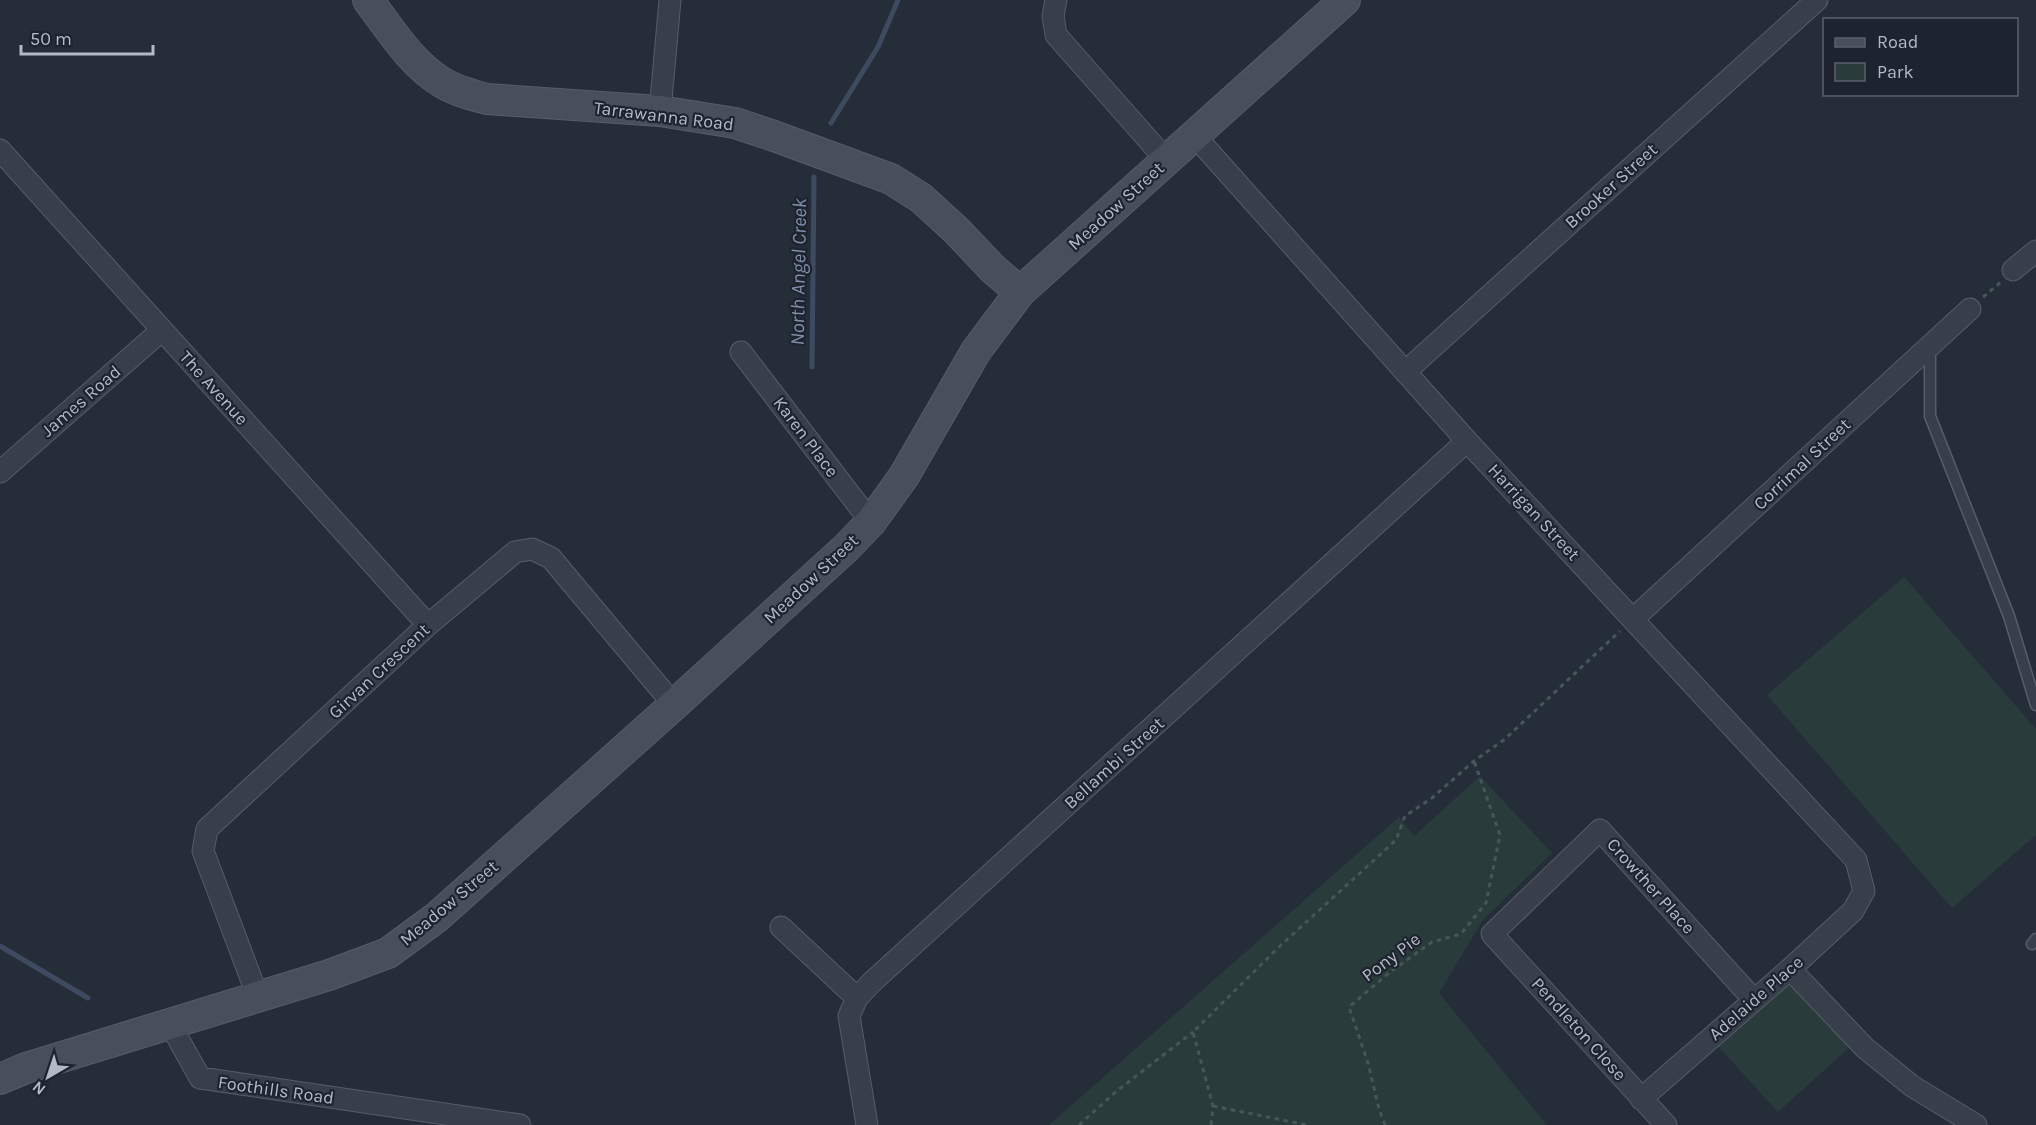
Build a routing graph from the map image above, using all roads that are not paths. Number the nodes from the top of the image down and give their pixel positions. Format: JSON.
{"nodes":[{"id":1,"x":368,"y":0,"type":"edge"},
{"id":2,"x":670,"y":0,"type":"edge"},
{"id":3,"x":1056,"y":0,"type":"edge"},
{"id":4,"x":1345,"y":0,"type":"edge"},
{"id":5,"x":1817,"y":0,"type":"edge"},
{"id":6,"x":660,"y":111,"type":"junction"},
{"id":7,"x":1195,"y":136,"type":"junction"},
{"id":8,"x":0,"y":150,"type":"edge"},
{"id":9,"x":1167,"y":161,"type":"junction"},
{"id":10,"x":2036,"y":251,"type":"edge"},
{"id":11,"x":2013,"y":270,"type":"road end"},
{"id":12,"x":1020,"y":292,"type":"junction"},
{"id":13,"x":1970,"y":309,"type":"road end"},
{"id":14,"x":162,"y":330,"type":"junction"},
{"id":15,"x":1930,"y":346,"type":"junction"},
{"id":16,"x":741,"y":352,"type":"dead end"},
{"id":17,"x":1405,"y":372,"type":"junction"},
{"id":18,"x":1467,"y":441,"type":"junction"},
{"id":19,"x":0,"y":472,"type":"edge"},
{"id":20,"x":871,"y":522,"type":"junction"},
{"id":21,"x":1634,"y":619,"type":"junction"},
{"id":22,"x":428,"y":625,"type":"junction"},
{"id":23,"x":674,"y":705,"type":"junction"},
{"id":24,"x":2036,"y":705,"type":"edge"},
{"id":25,"x":1864,"y":891,"type":"joint"},
{"id":26,"x":781,"y":927,"type":"dead end"},
{"id":27,"x":1492,"y":934,"type":"joint"},
{"id":28,"x":1790,"y":969,"type":"junction"},
{"id":29,"x":258,"y":997,"type":"junction"},
{"id":30,"x":857,"y":998,"type":"junction"},
{"id":31,"x":1754,"y":1000,"type":"junction"},
{"id":32,"x":170,"y":1024,"type":"junction"},
{"id":33,"x":0,"y":1080,"type":"edge"},
{"id":34,"x":1641,"y":1099,"type":"junction"},
{"id":35,"x":520,"y":1125,"type":"edge"},
{"id":36,"x":867,"y":1125,"type":"edge"},
{"id":37,"x":1666,"y":1125,"type":"edge"},
{"id":38,"x":1976,"y":1125,"type":"edge"}],
"edges":[{"from":1,"to":6,"type":"street","name":"Tarrawanna Road"},
{"from":2,"to":6,"type":"street"},
{"from":3,"to":9,"type":"street"},
{"from":4,"to":7,"type":"street","name":"Meadow Street"},
{"from":5,"to":17,"type":"street","name":"Brooker Street"},
{"from":6,"to":12,"type":"street","name":"Tarrawanna Road"},
{"from":7,"to":9,"type":"street","name":"Meadow Street"},
{"from":7,"to":17,"type":"street","name":"Harrigan Street"},
{"from":8,"to":14,"type":"street","name":"The Avenue"},
{"from":9,"to":12,"type":"street","name":"Meadow Street"},
{"from":10,"to":11,"type":"street"},
{"from":12,"to":20,"type":"street","name":"Meadow Street"},
{"from":13,"to":15,"type":"street","name":"Corrimal Street"},
{"from":14,"to":19,"type":"street","name":"James Road"},
{"from":14,"to":22,"type":"street","name":"The Avenue"},
{"from":15,"to":21,"type":"street","name":"Corrimal Street"},
{"from":15,"to":24,"type":"lane"},
{"from":16,"to":20,"type":"street","name":"Karen Place"},
{"from":17,"to":18,"type":"street","name":"Harrigan Street"},
{"from":18,"to":21,"type":"street","name":"Harrigan Street"},
{"from":18,"to":30,"type":"street","name":"Bellambi Street"},
{"from":20,"to":23,"type":"street","name":"Meadow Street"},
{"from":21,"to":25,"type":"street","name":"Harrigan Street"},
{"from":22,"to":23,"type":"street","name":"Girvan Crescent"},
{"from":22,"to":29,"type":"street","name":"Girvan Crescent"},
{"from":23,"to":29,"type":"street","name":"Meadow Street"},
{"from":25,"to":28,"type":"street","name":"Adelaide Place"},
{"from":26,"to":30,"type":"street"},
{"from":27,"to":31,"type":"street","name":"Crowther Place"},
{"from":27,"to":34,"type":"street","name":"Pendleton Close"},
{"from":28,"to":31,"type":"street","name":"Adelaide Place"},
{"from":28,"to":38,"type":"street"},
{"from":29,"to":32,"type":"street","name":"Meadow Street"},
{"from":30,"to":36,"type":"street"},
{"from":31,"to":34,"type":"street","name":"Adelaide Place"},
{"from":32,"to":33,"type":"street"},
{"from":32,"to":35,"type":"street","name":"Foothills Road"},
{"from":34,"to":37,"type":"street","name":"Pendleton Close"}]}
